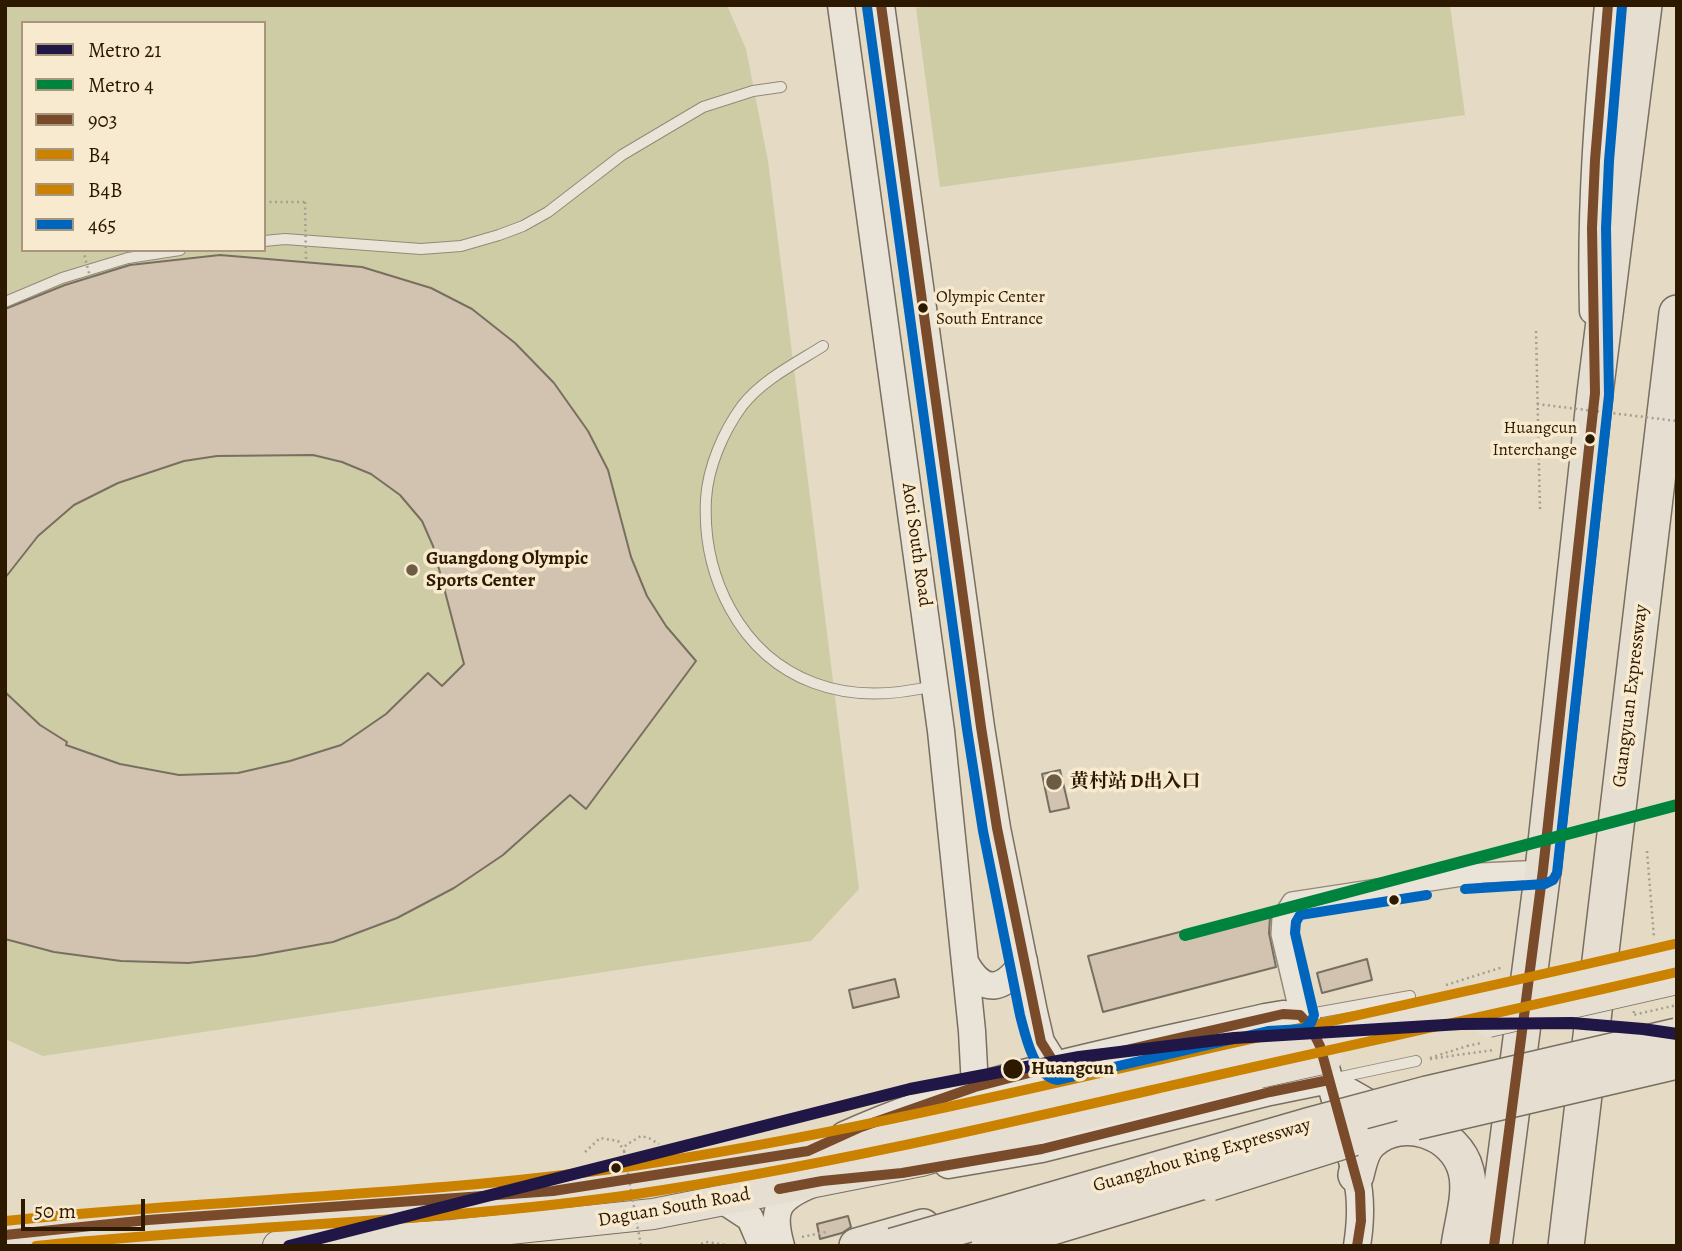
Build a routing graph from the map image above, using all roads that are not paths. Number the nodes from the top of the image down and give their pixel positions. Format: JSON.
{"nodes":[{"id":1,"x":841,"y":5,"type":"edge"},
{"id":2,"x":881,"y":5,"type":"edge"},
{"id":3,"x":1608,"y":5,"type":"edge"},
{"id":4,"x":1644,"y":5,"type":"edge"},
{"id":5,"x":781,"y":88,"type":"dead end"},
{"id":6,"x":266,"y":241,"type":"edge"},
{"id":7,"x":167,"y":252,"type":"edge"},
{"id":8,"x":5,"y":302,"type":"edge"},
{"id":9,"x":1677,"y":313,"type":"edge"},
{"id":10,"x":823,"y":346,"type":"dead end"},
{"id":11,"x":1595,"y":393,"type":"junction"},
{"id":12,"x":934,"y":685,"type":"junction"},
{"id":13,"x":1543,"y":870,"type":"junction"},
{"id":14,"x":1666,"y":949,"type":"edge"},
{"id":15,"x":1024,"y":961,"type":"junction"},
{"id":16,"x":965,"y":962,"type":"junction"},
{"id":17,"x":1677,"y":979,"type":"edge"},
{"id":18,"x":1410,"y":996,"type":"dead end"},
{"id":19,"x":1300,"y":1015,"type":"junction"},
{"id":20,"x":1677,"y":1036,"type":"edge"},
{"id":21,"x":1677,"y":1061,"type":"edge"},
{"id":22,"x":1416,"y":1062,"type":"road end"},
{"id":23,"x":1257,"y":1063,"type":"junction"},
{"id":24,"x":1056,"y":1066,"type":"junction"},
{"id":25,"x":1329,"y":1080,"type":"junction"},
{"id":26,"x":975,"y":1087,"type":"junction"},
{"id":27,"x":1403,"y":1127,"type":"junction"},
{"id":28,"x":1252,"y":1141,"type":"junction"},
{"id":29,"x":808,"y":1151,"type":"junction"},
{"id":30,"x":1356,"y":1175,"type":"junction"},
{"id":31,"x":822,"y":1181,"type":"junction"},
{"id":32,"x":724,"y":1201,"type":"junction"},
{"id":33,"x":5,"y":1235,"type":"edge"},
{"id":34,"x":841,"y":1239,"type":"edge"},
{"id":35,"x":278,"y":1246,"type":"edge"},
{"id":36,"x":762,"y":1246,"type":"edge"},
{"id":37,"x":781,"y":1246,"type":"edge"},
{"id":38,"x":893,"y":1246,"type":"edge"},
{"id":39,"x":989,"y":1246,"type":"edge"},
{"id":40,"x":1020,"y":1246,"type":"edge"},
{"id":41,"x":1357,"y":1246,"type":"edge"},
{"id":42,"x":1459,"y":1246,"type":"edge"},
{"id":43,"x":1494,"y":1246,"type":"edge"},
{"id":44,"x":1566,"y":1246,"type":"edge"}],
"edges":[{"from":1,"to":12,"type":"street","name":"Aoti South Road"},
{"from":2,"to":15,"type":"street","name":"Aoti South Road"},
{"from":3,"to":11,"type":"street"},
{"from":4,"to":11,"type":"highway"},
{"from":5,"to":6,"type":"lane"},
{"from":7,"to":8,"type":"lane"},
{"from":9,"to":44,"type":"highway","name":"Guangyuan Expressway"},
{"from":10,"to":12,"type":"lane"},
{"from":11,"to":13,"type":"highway"},
{"from":12,"to":16,"type":"street","name":"Aoti South Road"},
{"from":13,"to":19,"type":"street"},
{"from":13,"to":43,"type":"highway"},
{"from":14,"to":23,"type":"main road","name":"Daguan South Road","bridge":true},
{"from":15,"to":16,"type":"street"},
{"from":15,"to":24,"type":"street","name":"Aoti South Road"},
{"from":16,"to":26,"type":"street","name":"Aoti South Road"},
{"from":17,"to":23,"type":"main road","name":"Daguan South Road","bridge":true},
{"from":18,"to":19,"type":"lane"},
{"from":19,"to":24,"type":"street"},
{"from":19,"to":25,"type":"street"},
{"from":20,"to":28,"type":"highway","name":"Guangzhou Ring Expressway","bridge":true},
{"from":21,"to":27,"type":"highway","name":"Guangzhou Ring Expressway","bridge":true},
{"from":22,"to":25,"type":"lane"},
{"from":23,"to":29,"type":"main road","name":"Daguan South Road"},
{"from":23,"to":31,"type":"main road","name":"Daguan South Road"},
{"from":24,"to":26,"type":"street"},
{"from":25,"to":27,"type":"street"},
{"from":25,"to":30,"type":"street"},
{"from":25,"to":31,"type":"street"},
{"from":26,"to":29,"type":"street"},
{"from":27,"to":30,"type":"highway"},
{"from":27,"to":39,"type":"highway","name":"Guangzhou Ring Expressway","bridge":true},
{"from":27,"to":40,"type":"highway","bridge":true},
{"from":27,"to":42,"type":"highway"},
{"from":28,"to":34,"type":"highway","bridge":true},
{"from":28,"to":38,"type":"highway","name":"Guangzhou Ring Expressway","bridge":true},
{"from":29,"to":33,"type":"main road","name":"Daguan South Road"},
{"from":30,"to":41,"type":"street"},
{"from":31,"to":32,"type":"main road","name":"Daguan South Road"},
{"from":31,"to":37,"type":"street"},
{"from":32,"to":35,"type":"main road","name":"Daguan South Road"},
{"from":32,"to":36,"type":"street"}]}
